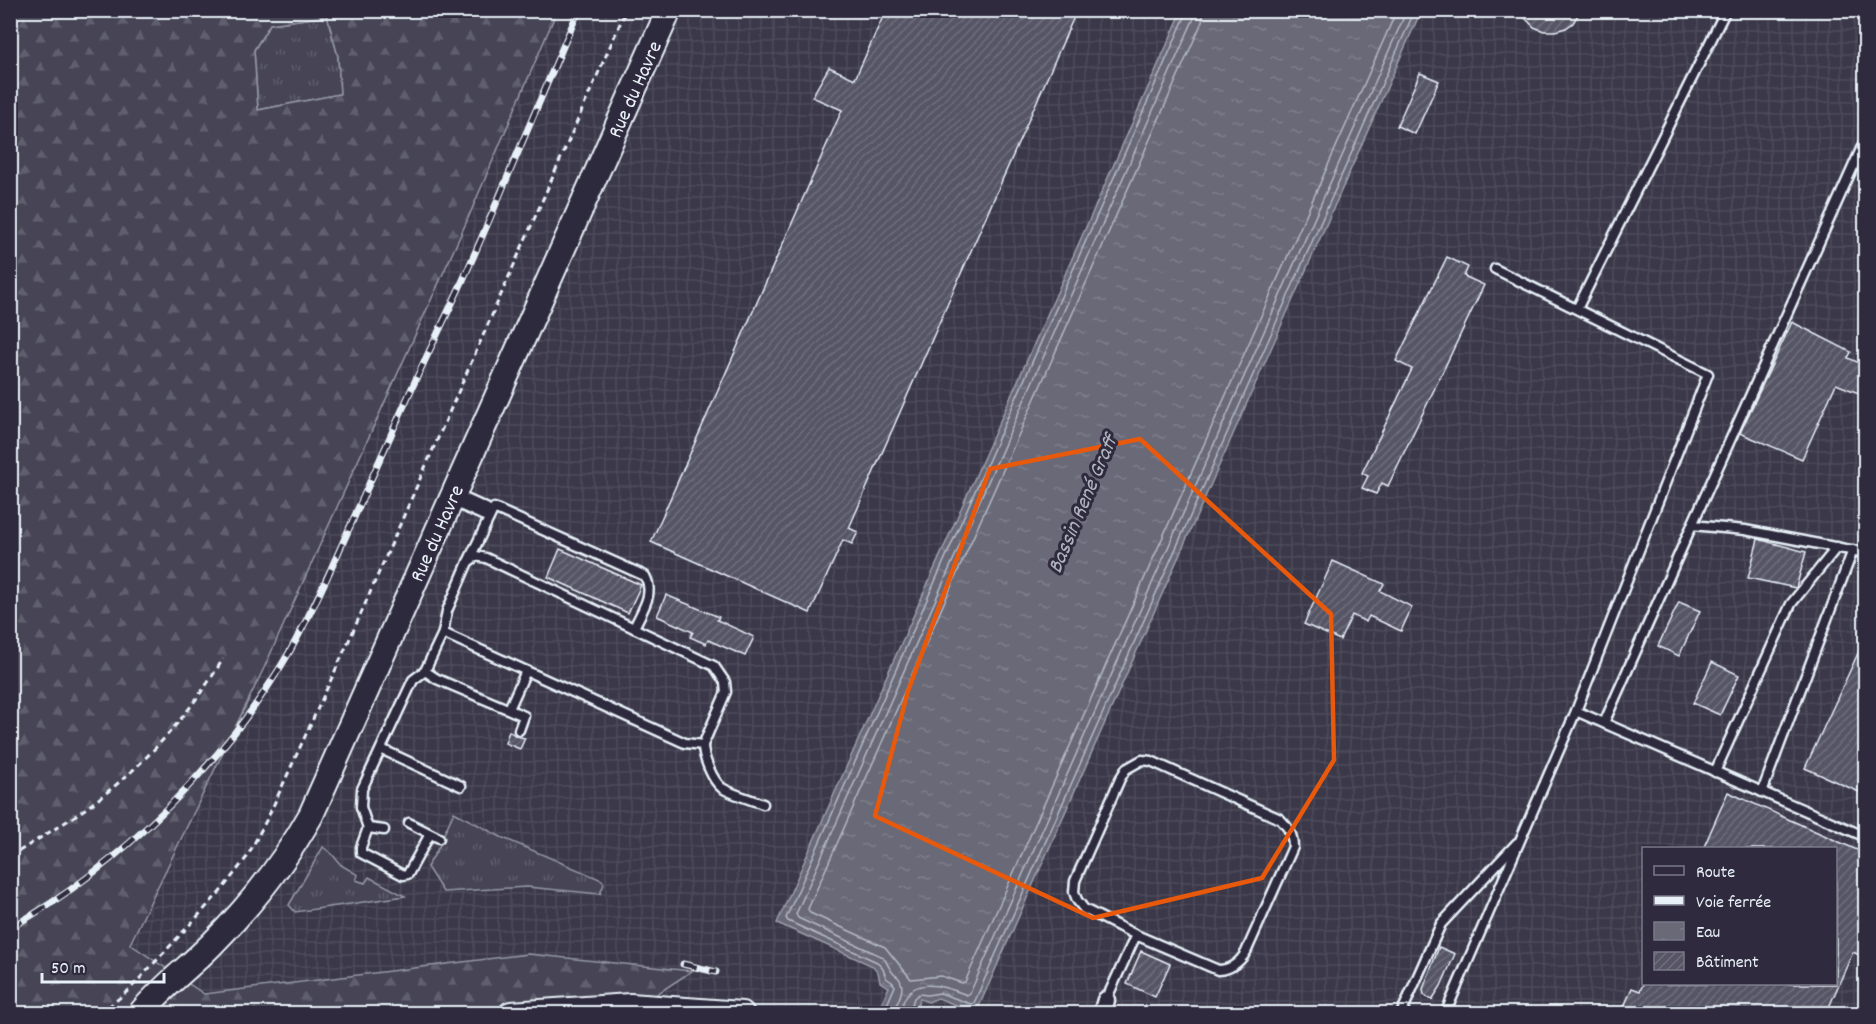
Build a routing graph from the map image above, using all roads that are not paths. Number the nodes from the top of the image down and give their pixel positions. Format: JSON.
{"nodes":[{"id":1,"x":669,"y":10,"type":"edge"},
{"id":2,"x":1726,"y":10,"type":"edge"},
{"id":3,"x":1866,"y":138,"type":"edge"},
{"id":4,"x":1495,"y":269,"type":"dead end"},
{"id":5,"x":1577,"y":309,"type":"junction"},
{"id":6,"x":452,"y":497,"type":"junction"},
{"id":7,"x":488,"y":513,"type":"junction"},
{"id":8,"x":1692,"y":525,"type":"junction"},
{"id":9,"x":1837,"y":547,"type":"junction"},
{"id":10,"x":1853,"y":550,"type":"junction"},
{"id":11,"x":1866,"y":553,"type":"edge"},
{"id":12,"x":468,"y":562,"type":"junction"},
{"id":13,"x":634,"y":628,"type":"junction"},
{"id":14,"x":444,"y":633,"type":"junction"},
{"id":15,"x":425,"y":671,"type":"junction"},
{"id":16,"x":526,"y":671,"type":"junction"},
{"id":17,"x":509,"y":709,"type":"junction"},
{"id":18,"x":1576,"y":711,"type":"junction"},
{"id":19,"x":1604,"y":723,"type":"junction"},
{"id":20,"x":519,"y":730,"type":"dead end"},
{"id":21,"x":703,"y":745,"type":"junction"},
{"id":22,"x":381,"y":749,"type":"junction"},
{"id":23,"x":1715,"y":772,"type":"junction"},
{"id":24,"x":461,"y":786,"type":"dead end"},
{"id":25,"x":1762,"y":792,"type":"junction"},
{"id":26,"x":763,"y":804,"type":"dead end"},
{"id":27,"x":409,"y":823,"type":"dead end"},
{"id":28,"x":368,"y":828,"type":"junction"},
{"id":29,"x":384,"y":830,"type":"dead end"},
{"id":30,"x":1866,"y":837,"type":"edge"},
{"id":31,"x":1521,"y":838,"type":"junction"},
{"id":32,"x":1136,"y":934,"type":"junction"},
{"id":33,"x":1104,"y":1007,"type":"edge"},
{"id":34,"x":640,"y":1009,"type":"edge"},
{"id":35,"x":714,"y":1012,"type":"edge"},
{"id":36,"x":140,"y":1014,"type":"edge"},
{"id":37,"x":511,"y":1014,"type":"edge"},
{"id":38,"x":742,"y":1014,"type":"edge"},
{"id":39,"x":1401,"y":1014,"type":"edge"},
{"id":40,"x":1445,"y":1014,"type":"edge"}],
"edges":[{"from":1,"to":6,"type":"main road","name":"Rue du Havre"},
{"from":2,"to":5,"type":"lane"},
{"from":3,"to":8,"type":"lane"},
{"from":4,"to":5,"type":"lane"},
{"from":5,"to":18,"type":"lane"},
{"from":6,"to":7,"type":"street"},
{"from":6,"to":36,"type":"main road","name":"Rue du Havre"},
{"from":7,"to":12,"type":"lane"},
{"from":7,"to":13,"type":"lane"},
{"from":8,"to":9,"type":"lane"},
{"from":8,"to":19,"type":"lane"},
{"from":9,"to":10,"type":"lane"},
{"from":9,"to":23,"type":"lane"},
{"from":10,"to":11,"type":"lane"},
{"from":10,"to":25,"type":"lane"},
{"from":12,"to":13,"type":"lane"},
{"from":12,"to":14,"type":"lane"},
{"from":13,"to":21,"type":"lane"},
{"from":14,"to":15,"type":"lane"},
{"from":14,"to":16,"type":"lane"},
{"from":15,"to":17,"type":"lane"},
{"from":15,"to":22,"type":"lane"},
{"from":16,"to":17,"type":"lane"},
{"from":16,"to":21,"type":"lane"},
{"from":17,"to":20,"type":"lane"},
{"from":18,"to":19,"type":"lane"},
{"from":18,"to":31,"type":"lane"},
{"from":19,"to":23,"type":"lane"},
{"from":21,"to":26,"type":"lane"},
{"from":22,"to":24,"type":"lane"},
{"from":22,"to":28,"type":"lane"},
{"from":23,"to":25,"type":"lane"},
{"from":25,"to":30,"type":"lane"},
{"from":27,"to":28,"type":"lane"},
{"from":28,"to":29,"type":"lane"},
{"from":31,"to":39,"type":"lane"},
{"from":31,"to":40,"type":"lane"},
{"from":32,"to":32,"type":"lane"},
{"from":32,"to":33,"type":"lane"},
{"from":34,"to":35,"type":"main road"},
{"from":34,"to":37,"type":"main road"},
{"from":35,"to":38,"type":"main road"}]}
